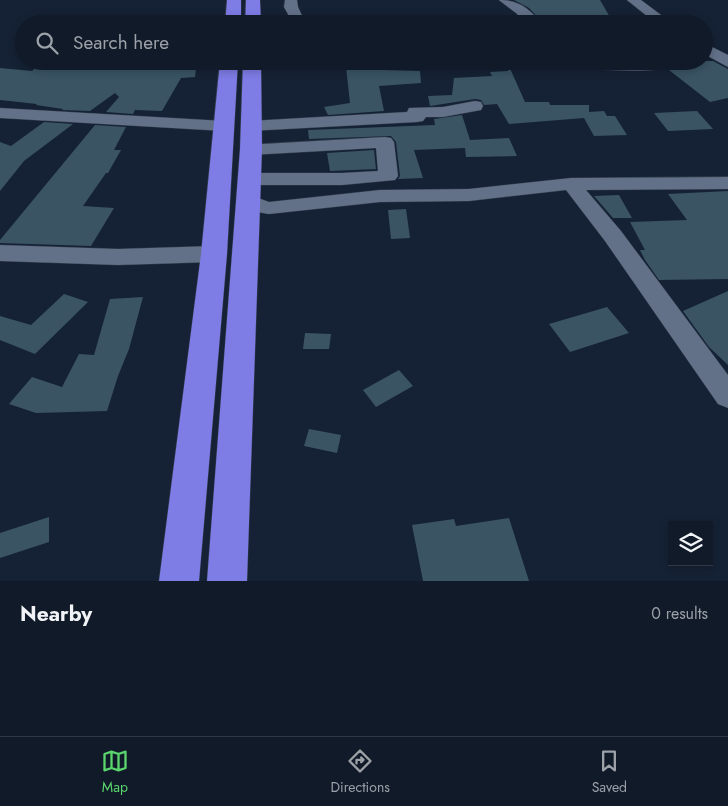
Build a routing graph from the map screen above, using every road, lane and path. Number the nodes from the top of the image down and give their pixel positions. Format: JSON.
{"nodes":[{"id":1,"x":234,"y":0,"type":"edge"},
{"id":2,"x":253,"y":0,"type":"edge"},
{"id":3,"x":291,"y":0,"type":"edge"},
{"id":4,"x":505,"y":0,"type":"edge"},
{"id":5,"x":633,"y":0,"type":"edge"},
{"id":6,"x":233,"y":15,"type":"edge"},
{"id":7,"x":253,"y":15,"type":"edge"},
{"id":8,"x":295,"y":15,"type":"edge"},
{"id":9,"x":526,"y":15,"type":"edge"},
{"id":10,"x":654,"y":15,"type":"edge"},
{"id":11,"x":231,"y":70,"type":"edge"},
{"id":12,"x":251,"y":70,"type":"edge"},
{"id":13,"x":475,"y":106,"type":"dead end"},
{"id":14,"x":0,"y":113,"type":"edge"},
{"id":15,"x":242,"y":134,"type":"junction"},
{"id":16,"x":728,"y":183,"type":"edge"},
{"id":17,"x":571,"y":184,"type":"junction"},
{"id":18,"x":248,"y":189,"type":"junction"},
{"id":19,"x":0,"y":253,"type":"edge"},
{"id":20,"x":214,"y":254,"type":"junction"},
{"id":21,"x":728,"y":396,"type":"edge"},
{"id":22,"x":177,"y":580,"type":"edge"},
{"id":23,"x":227,"y":581,"type":"edge"}],
"edges":[{"from":1,"to":6,"type":"highway"},
{"from":2,"to":7,"type":"highway"},
{"from":3,"to":8,"type":"street"},
{"from":4,"to":9,"type":"street"},
{"from":5,"to":10,"type":"street"},
{"from":11,"to":15,"type":"highway"},
{"from":12,"to":15,"type":"highway"},
{"from":13,"to":15,"type":"street"},
{"from":14,"to":15,"type":"street"},
{"from":15,"to":18,"type":"highway"},
{"from":15,"to":18,"type":"street"},
{"from":15,"to":20,"type":"highway"},
{"from":16,"to":17,"type":"street"},
{"from":17,"to":18,"type":"street"},
{"from":17,"to":21,"type":"street"},
{"from":18,"to":23,"type":"highway"},
{"from":19,"to":20,"type":"street"},
{"from":20,"to":22,"type":"highway"}]}
